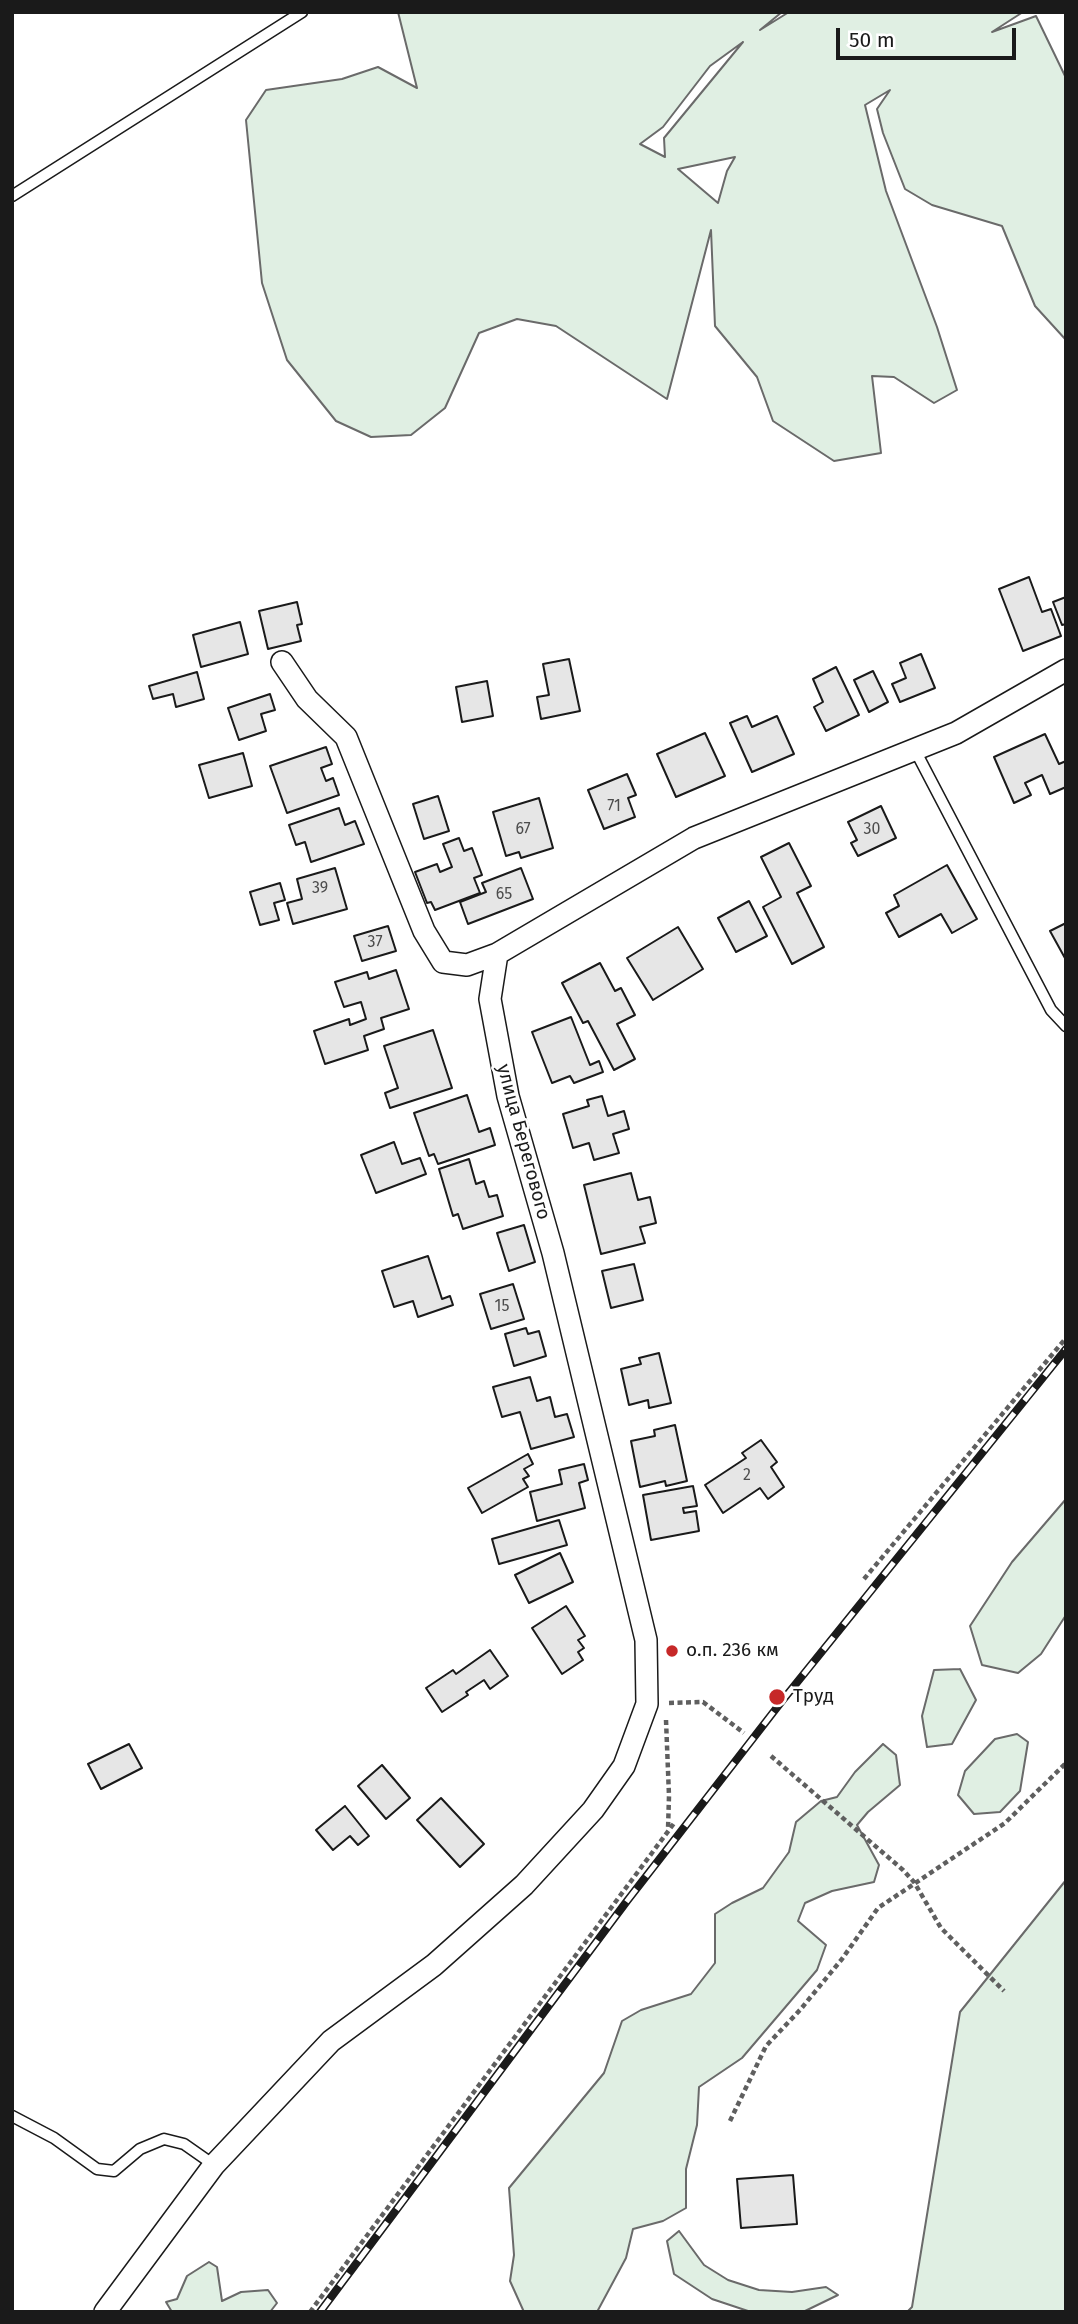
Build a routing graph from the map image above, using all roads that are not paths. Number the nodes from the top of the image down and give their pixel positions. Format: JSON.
{"nodes":[{"id":1,"x":302,"y":12,"type":"edge"},
{"id":2,"x":12,"y":196,"type":"edge"},
{"id":3,"x":282,"y":662,"type":"dead end"},
{"id":4,"x":1066,"y":670,"type":"edge"},
{"id":5,"x":915,"y":750,"type":"junction"},
{"id":6,"x":497,"y":954,"type":"junction"},
{"id":7,"x":1066,"y":1026,"type":"edge"},
{"id":8,"x":12,"y":2116,"type":"edge"},
{"id":9,"x":214,"y":2165,"type":"junction"},
{"id":10,"x":105,"y":2312,"type":"edge"}],
"edges":[{"from":1,"to":2,"type":"lane"},
{"from":3,"to":6,"type":"street"},
{"from":4,"to":5,"type":"street"},
{"from":5,"to":6,"type":"street"},
{"from":5,"to":7,"type":"lane"},
{"from":6,"to":9,"type":"street","name":"улица Берегового"},
{"from":8,"to":9,"type":"lane"},
{"from":9,"to":10,"type":"street"}]}
